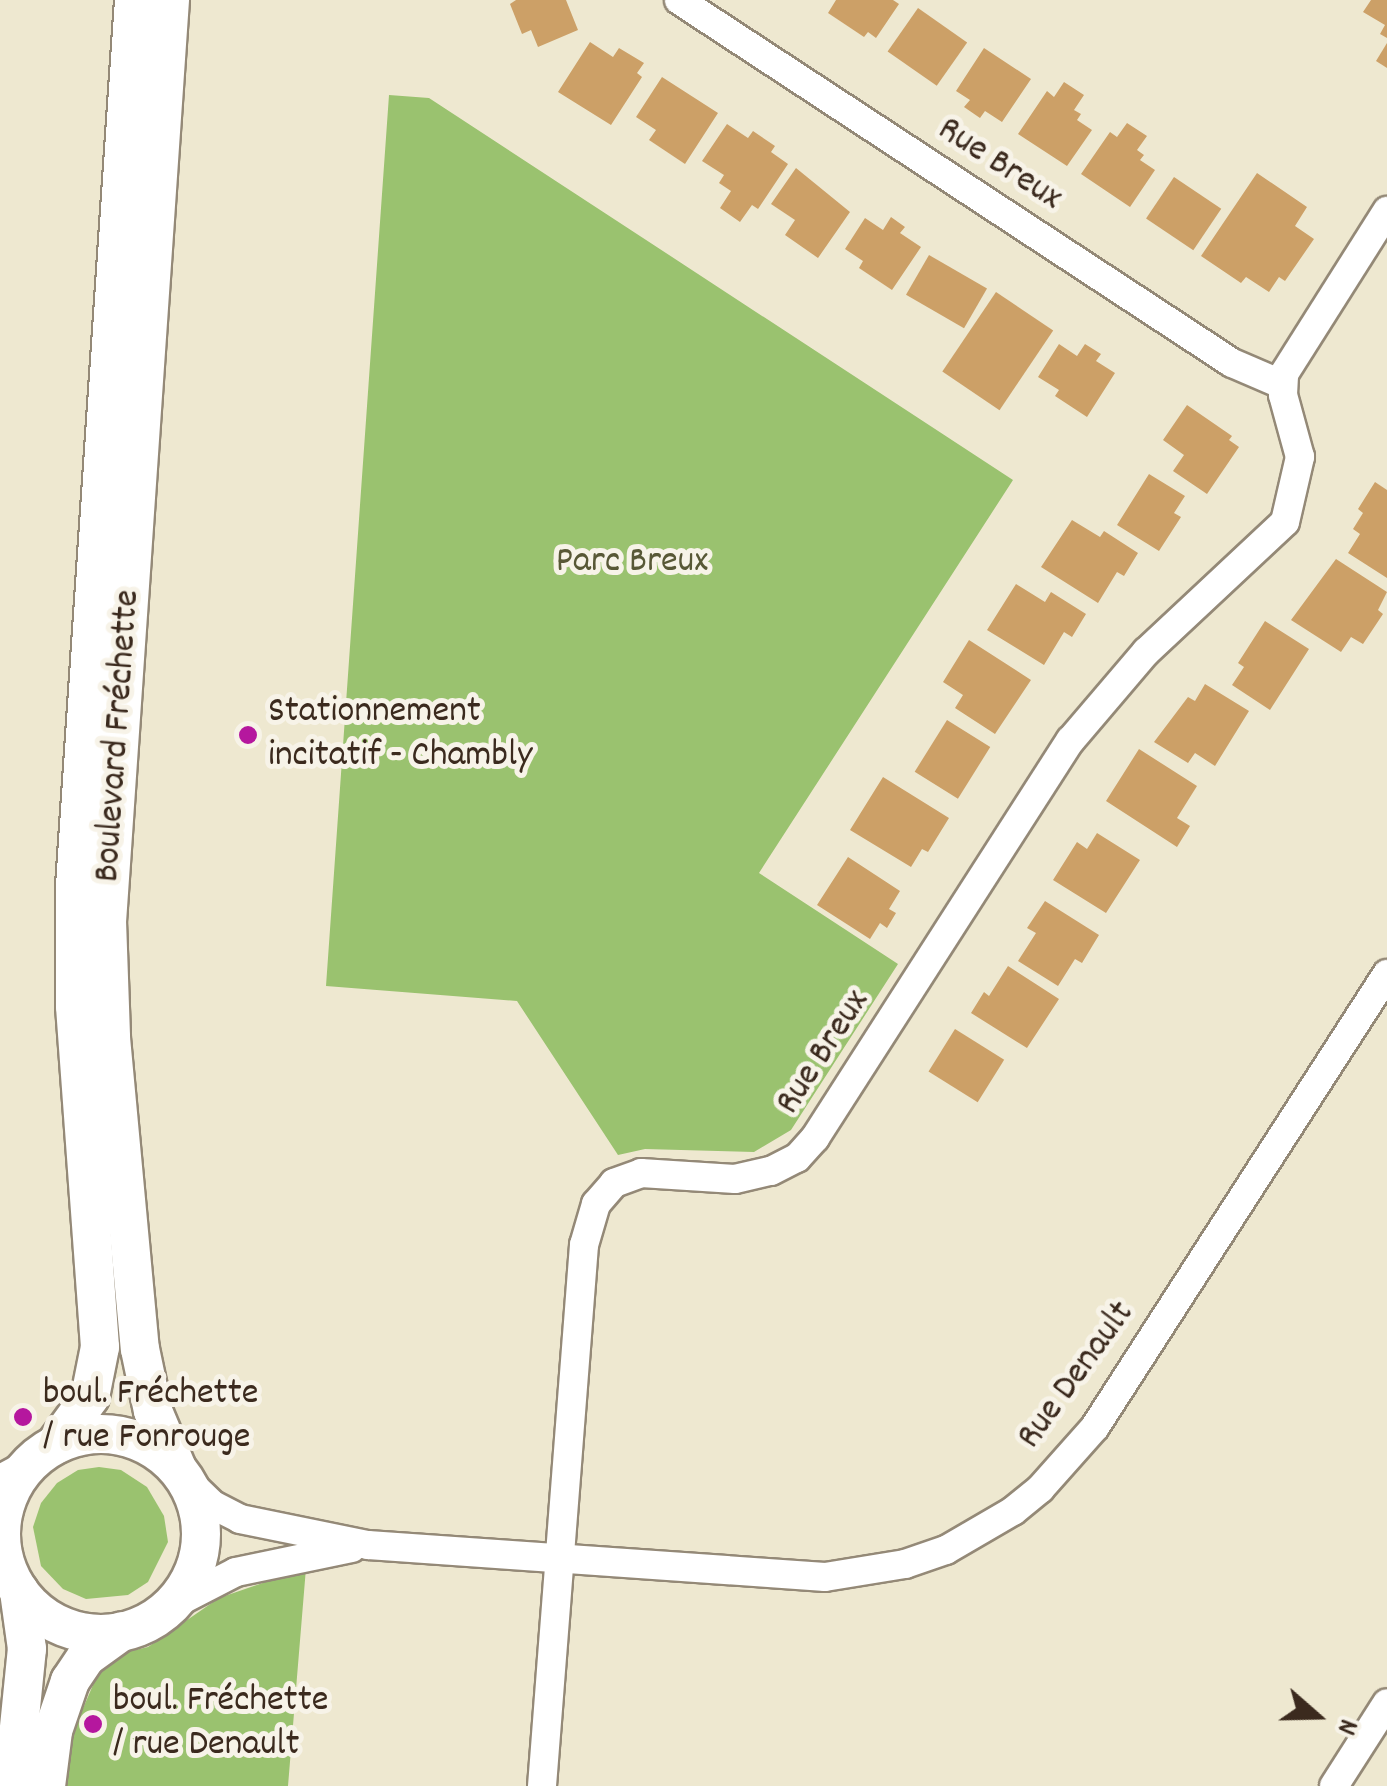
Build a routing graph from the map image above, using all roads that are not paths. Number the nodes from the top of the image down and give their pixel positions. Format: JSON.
{"nodes":[{"id":1,"x":134,"y":0,"type":"edge"},
{"id":2,"x":170,"y":0,"type":"edge"},
{"id":3,"x":679,"y":0,"type":"edge"},
{"id":4,"x":1387,"y":211,"type":"edge"},
{"id":5,"x":1281,"y":384,"type":"junction"},
{"id":6,"x":1387,"y":974,"type":"edge"},
{"id":7,"x":27,"y":1463,"type":"edge"},
{"id":8,"x":181,"y":1473,"type":"junction"},
{"id":9,"x":368,"y":1545,"type":"junction"},
{"id":10,"x":558,"y":1559,"type":"junction"},
{"id":11,"x":10,"y":1579,"type":"edge"},
{"id":12,"x":172,"y":1605,"type":"junction"},
{"id":13,"x":122,"y":1631,"type":"junction"},
{"id":14,"x":1387,"y":1703,"type":"edge"},
{"id":15,"x":13,"y":1786,"type":"edge"},
{"id":16,"x":46,"y":1786,"type":"edge"},
{"id":17,"x":542,"y":1786,"type":"edge"},
{"id":18,"x":1334,"y":1786,"type":"edge"}],
"edges":[{"from":1,"to":7,"type":"main road","name":"Boulevard Fréchette"},
{"from":2,"to":8,"type":"main road","name":"Boulevard Fréchette"},
{"from":3,"to":5,"type":"street","name":"Rue Breux"},
{"from":4,"to":5,"type":"street"},
{"from":5,"to":10,"type":"street","name":"Rue Breux"},
{"from":6,"to":10,"type":"street","name":"Rue Denault"},
{"from":7,"to":8,"type":"main road"},
{"from":7,"to":11,"type":"main road"},
{"from":8,"to":9,"type":"street","name":"Rue Denault"},
{"from":8,"to":12,"type":"main road"},
{"from":9,"to":10,"type":"street","name":"Rue Denault"},
{"from":9,"to":12,"type":"street","name":"Rue Denault"},
{"from":10,"to":17,"type":"street","name":"Rue Breux"},
{"from":11,"to":13,"type":"main road"},
{"from":11,"to":15,"type":"main road"},
{"from":12,"to":13,"type":"main road"},
{"from":13,"to":16,"type":"main road"},
{"from":14,"to":18,"type":"street"}]}
